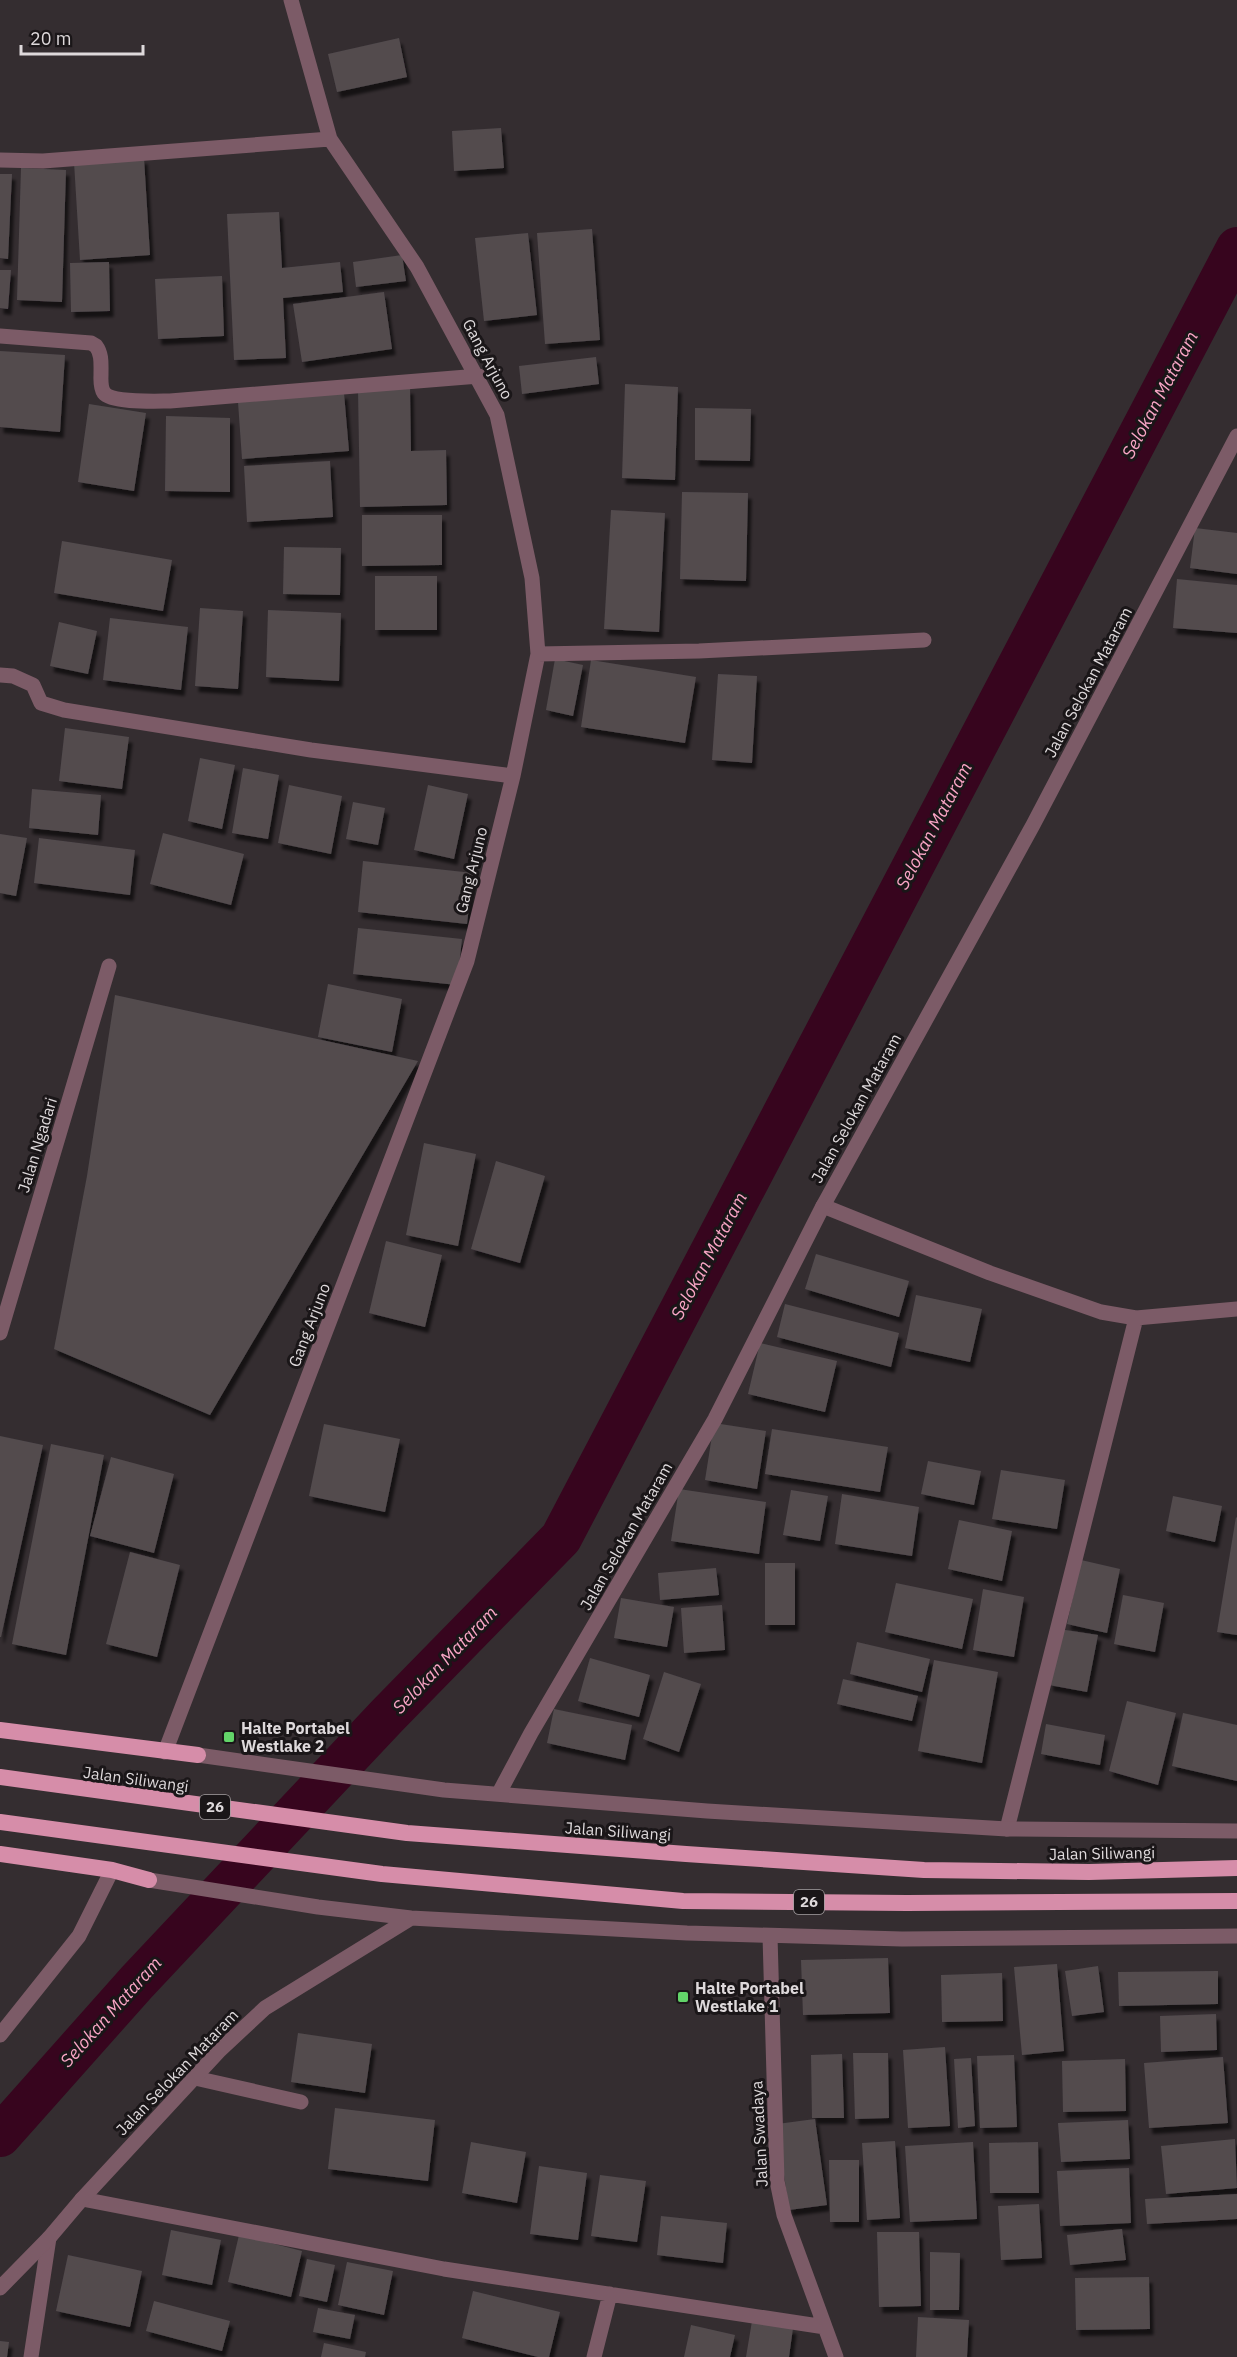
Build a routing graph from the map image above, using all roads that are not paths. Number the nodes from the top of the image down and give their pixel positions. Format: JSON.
{"nodes":[{"id":1,"x":291,"y":0,"type":"edge"},
{"id":2,"x":330,"y":139,"type":"junction"},
{"id":3,"x":0,"y":160,"type":"edge"},
{"id":4,"x":0,"y":336,"type":"edge"},
{"id":5,"x":478,"y":376,"type":"junction"},
{"id":6,"x":1237,"y":436,"type":"edge"},
{"id":7,"x":924,"y":640,"type":"dead end"},
{"id":8,"x":538,"y":654,"type":"junction"},
{"id":9,"x":0,"y":675,"type":"edge"},
{"id":10,"x":513,"y":776,"type":"junction"},
{"id":11,"x":109,"y":966,"type":"dead end"},
{"id":12,"x":823,"y":1206,"type":"junction"},
{"id":13,"x":1237,"y":1309,"type":"edge"},
{"id":14,"x":1136,"y":1318,"type":"junction"},
{"id":15,"x":0,"y":1334,"type":"edge"},
{"id":16,"x":0,"y":1730,"type":"edge"},
{"id":17,"x":165,"y":1752,"type":"junction"},
{"id":18,"x":198,"y":1755,"type":"joint"},
{"id":19,"x":0,"y":1777,"type":"edge"},
{"id":20,"x":499,"y":1793,"type":"junction"},
{"id":21,"x":7,"y":1823,"type":"edge"},
{"id":22,"x":1007,"y":1829,"type":"junction"},
{"id":23,"x":1237,"y":1831,"type":"edge"},
{"id":24,"x":0,"y":1854,"type":"edge"},
{"id":25,"x":1237,"y":1868,"type":"edge"},
{"id":26,"x":112,"y":1870,"type":"junction"},
{"id":27,"x":149,"y":1880,"type":"joint"},
{"id":28,"x":1237,"y":1901,"type":"edge"},
{"id":29,"x":411,"y":1918,"type":"junction"},
{"id":30,"x":770,"y":1936,"type":"junction"},
{"id":31,"x":1237,"y":1936,"type":"edge"},
{"id":32,"x":0,"y":2035,"type":"edge"},
{"id":33,"x":195,"y":2078,"type":"junction"},
{"id":34,"x":301,"y":2102,"type":"dead end"},
{"id":35,"x":82,"y":2199,"type":"junction"},
{"id":36,"x":49,"y":2238,"type":"junction"},
{"id":37,"x":0,"y":2288,"type":"edge"},
{"id":38,"x":610,"y":2294,"type":"junction"},
{"id":39,"x":825,"y":2327,"type":"junction"},
{"id":40,"x":32,"y":2357,"type":"edge"},
{"id":41,"x":594,"y":2357,"type":"edge"},
{"id":42,"x":836,"y":2357,"type":"edge"}],
"edges":[{"from":1,"to":2,"type":"street","name":"Gang Arjuno"},
{"from":2,"to":3,"type":"street"},
{"from":2,"to":5,"type":"street","name":"Gang Arjuno"},
{"from":4,"to":5,"type":"street"},
{"from":5,"to":8,"type":"street","name":"Gang Arjuno"},
{"from":6,"to":12,"type":"street","name":"Jalan Selokan Mataram"},
{"from":7,"to":8,"type":"street"},
{"from":8,"to":10,"type":"street","name":"Gang Arjuno"},
{"from":9,"to":10,"type":"street"},
{"from":10,"to":17,"type":"street","name":"Gang Arjuno"},
{"from":11,"to":15,"type":"street","name":"Jalan Ngadari"},
{"from":12,"to":14,"type":"street"},
{"from":12,"to":20,"type":"street","name":"Jalan Selokan Mataram"},
{"from":13,"to":14,"type":"street"},
{"from":14,"to":22,"type":"street"},
{"from":16,"to":17,"type":"highway"},
{"from":17,"to":18,"type":"highway"},
{"from":18,"to":20,"type":"street"},
{"from":19,"to":25,"type":"highway","name":"Jalan Siliwangi","number":"26"},
{"from":20,"to":22,"type":"street"},
{"from":21,"to":28,"type":"highway","number":"26"},
{"from":22,"to":23,"type":"street"},
{"from":24,"to":26,"type":"highway"},
{"from":26,"to":27,"type":"highway"},
{"from":26,"to":32,"type":"street"},
{"from":27,"to":29,"type":"street"},
{"from":29,"to":30,"type":"street"},
{"from":29,"to":33,"type":"street","name":"Jalan Selokan Mataram"},
{"from":30,"to":31,"type":"street"},
{"from":30,"to":39,"type":"street","name":"Jalan Swadaya"},
{"from":33,"to":34,"type":"street"},
{"from":33,"to":35,"type":"street","name":"Jalan Selokan Mataram"},
{"from":35,"to":36,"type":"street","name":"Jalan Selokan Mataram"},
{"from":35,"to":38,"type":"street"},
{"from":36,"to":37,"type":"street","name":"Jalan Selokan Mataram"},
{"from":36,"to":40,"type":"street"},
{"from":38,"to":39,"type":"street"},
{"from":38,"to":41,"type":"street"},
{"from":39,"to":42,"type":"street","name":"Jalan Swadaya"}]}
